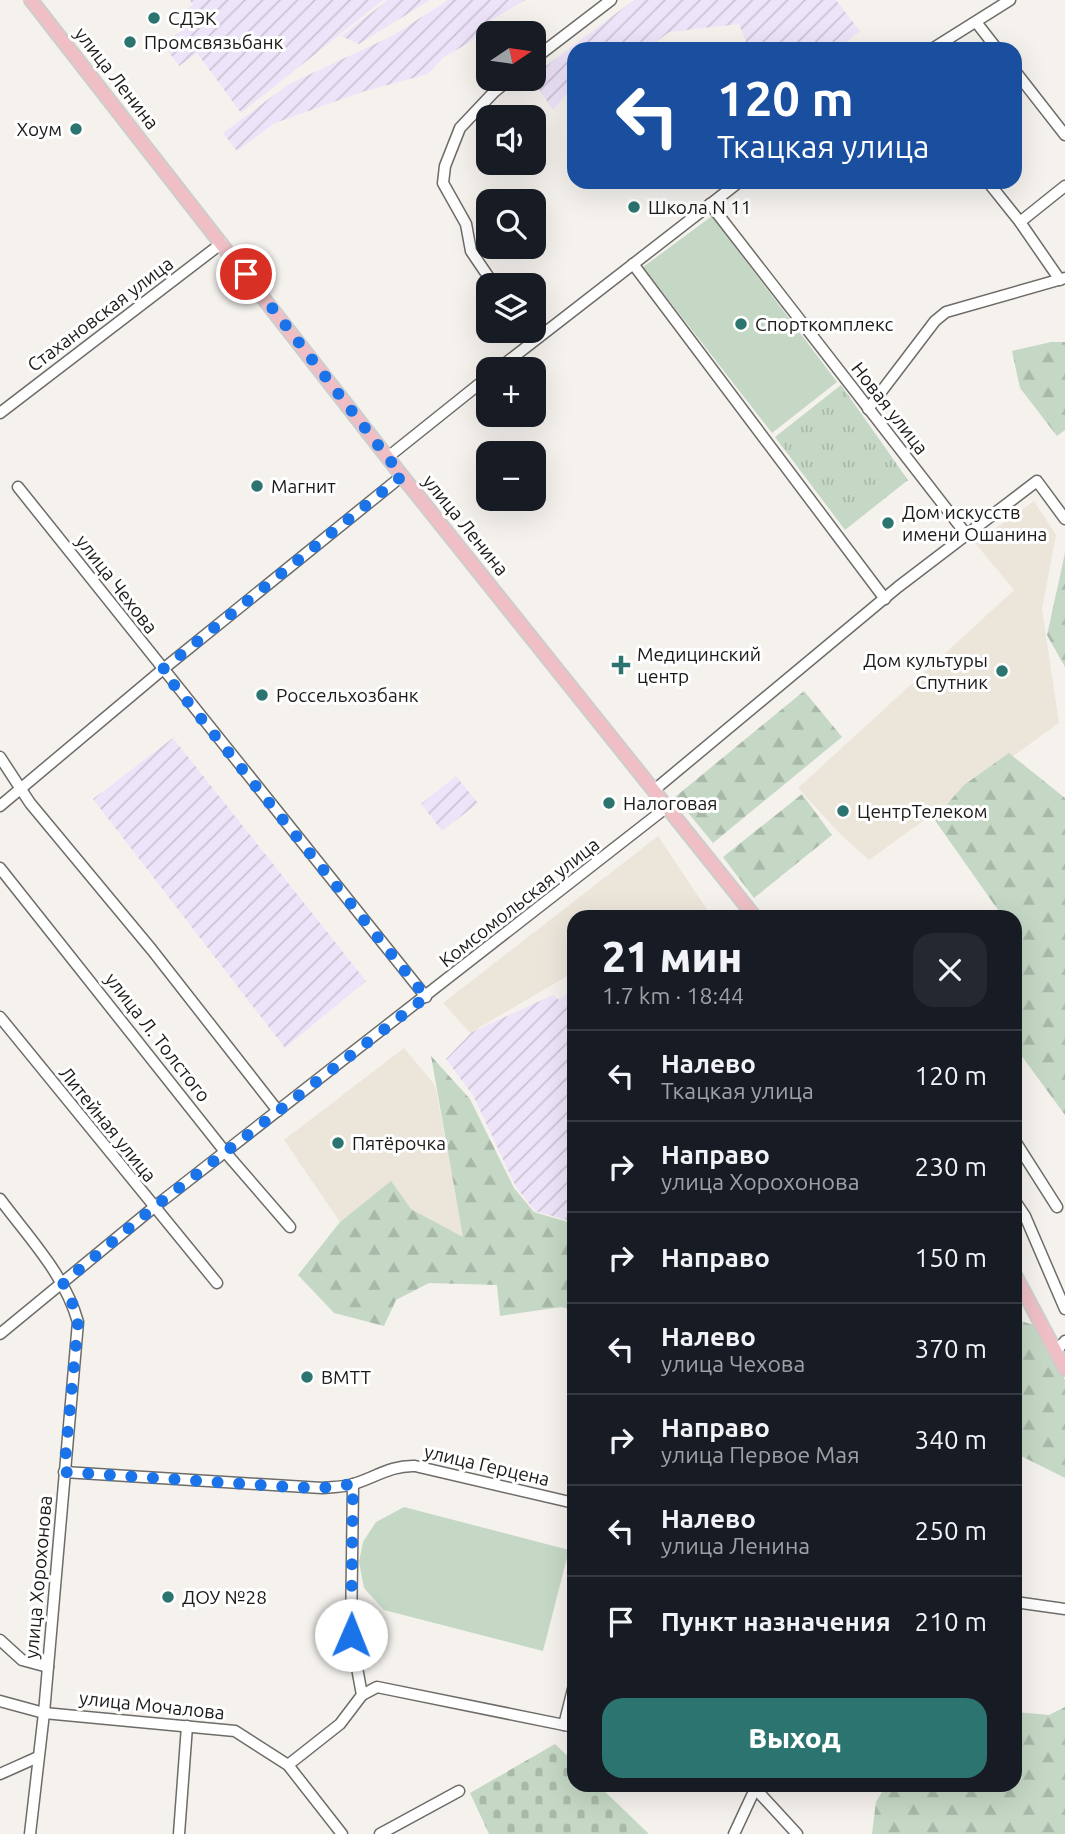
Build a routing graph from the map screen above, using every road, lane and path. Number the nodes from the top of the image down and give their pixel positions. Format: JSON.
{"nodes":[{"id":1,"x":31,"y":0,"type":"edge"},
{"id":2,"x":611,"y":0,"type":"edge"},
{"id":3,"x":1010,"y":0,"type":"edge"},
{"id":4,"x":976,"y":22,"type":"junction"},
{"id":5,"x":943,"y":42,"type":"edge"},
{"id":6,"x":992,"y":42,"type":"edge"},
{"id":7,"x":546,"y":50,"type":"edge"},
{"id":8,"x":1022,"y":80,"type":"edge"},
{"id":9,"x":495,"y":91,"type":"edge"},
{"id":10,"x":1065,"y":135,"type":"edge"},
{"id":11,"x":1065,"y":186,"type":"edge"},
{"id":12,"x":730,"y":189,"type":"edge"},
{"id":13,"x":994,"y":189,"type":"edge"},
{"id":14,"x":710,"y":204,"type":"junction"},
{"id":15,"x":1020,"y":222,"type":"junction"},
{"id":16,"x":222,"y":243,"type":"junction"},
{"id":17,"x":634,"y":264,"type":"junction"},
{"id":18,"x":486,"y":273,"type":"edge"},
{"id":19,"x":1062,"y":279,"type":"edge"},
{"id":20,"x":546,"y":331,"type":"edge"},
{"id":21,"x":531,"y":343,"type":"edge"},
{"id":22,"x":513,"y":357,"type":"edge"},
{"id":23,"x":476,"y":387,"type":"edge"},
{"id":24,"x":868,"y":409,"type":"junction"},
{"id":25,"x":0,"y":413,"type":"edge"},
{"id":26,"x":388,"y":457,"type":"junction"},
{"id":27,"x":402,"y":476,"type":"junction"},
{"id":28,"x":18,"y":487,"type":"dead end"},
{"id":29,"x":1065,"y":519,"type":"edge"},
{"id":30,"x":966,"y":534,"type":"junction"},
{"id":31,"x":885,"y":599,"type":"junction"},
{"id":32,"x":162,"y":670,"type":"junction"},
{"id":33,"x":0,"y":757,"type":"edge"},
{"id":34,"x":22,"y":788,"type":"junction"},
{"id":35,"x":653,"y":791,"type":"junction"},
{"id":36,"x":0,"y":806,"type":"edge"},
{"id":37,"x":667,"y":807,"type":"junction"},
{"id":38,"x":0,"y":868,"type":"edge"},
{"id":39,"x":749,"y":910,"type":"edge"},
{"id":40,"x":426,"y":997,"type":"junction"},
{"id":41,"x":0,"y":1017,"type":"edge"},
{"id":42,"x":278,"y":1111,"type":"junction"},
{"id":43,"x":1022,"y":1152,"type":"edge"},
{"id":44,"x":226,"y":1153,"type":"junction"},
{"id":45,"x":0,"y":1199,"type":"edge"},
{"id":46,"x":1057,"y":1207,"type":"dead end"},
{"id":47,"x":153,"y":1208,"type":"junction"},
{"id":48,"x":1022,"y":1212,"type":"edge"},
{"id":49,"x":290,"y":1227,"type":"dead end"},
{"id":50,"x":63,"y":1283,"type":"junction"},
{"id":51,"x":217,"y":1283,"type":"dead end"},
{"id":52,"x":1022,"y":1286,"type":"edge"},
{"id":53,"x":1065,"y":1310,"type":"edge"},
{"id":54,"x":0,"y":1334,"type":"edge"},
{"id":55,"x":1061,"y":1347,"type":"edge"},
{"id":56,"x":1065,"y":1369,"type":"edge"},
{"id":57,"x":64,"y":1472,"type":"junction"},
{"id":58,"x":353,"y":1484,"type":"junction"},
{"id":59,"x":567,"y":1501,"type":"edge"},
{"id":60,"x":1022,"y":1603,"type":"edge"},
{"id":61,"x":1065,"y":1609,"type":"edge"},
{"id":62,"x":0,"y":1640,"type":"edge"},
{"id":63,"x":48,"y":1667,"type":"junction"},
{"id":64,"x":362,"y":1695,"type":"junction"},
{"id":65,"x":0,"y":1701,"type":"edge"},
{"id":66,"x":44,"y":1713,"type":"junction"},
{"id":67,"x":187,"y":1726,"type":"junction"},
{"id":68,"x":567,"y":1726,"type":"edge"},
{"id":69,"x":38,"y":1757,"type":"junction"},
{"id":70,"x":288,"y":1765,"type":"junction"},
{"id":71,"x":0,"y":1774,"type":"edge"},
{"id":72,"x":459,"y":1791,"type":"dead end"},
{"id":73,"x":751,"y":1792,"type":"edge"},
{"id":74,"x":758,"y":1792,"type":"edge"},
{"id":75,"x":30,"y":1834,"type":"edge"},
{"id":76,"x":179,"y":1834,"type":"edge"},
{"id":77,"x":342,"y":1834,"type":"edge"},
{"id":78,"x":380,"y":1834,"type":"edge"},
{"id":79,"x":734,"y":1834,"type":"edge"},
{"id":80,"x":797,"y":1834,"type":"edge"}],
"edges":[{"from":1,"to":16,"type":"main road","name":"улица Ленина"},
{"from":2,"to":7,"type":"street"},
{"from":3,"to":4,"type":"street"},
{"from":4,"to":5,"type":"street"},
{"from":4,"to":6,"type":"street"},
{"from":8,"to":10,"type":"street"},
{"from":9,"to":18,"type":"street"},
{"from":11,"to":15,"type":"street"},
{"from":12,"to":14,"type":"street"},
{"from":13,"to":15,"type":"street"},
{"from":14,"to":17,"type":"street"},
{"from":14,"to":24,"type":"street","name":"Новая улица"},
{"from":15,"to":19,"type":"street"},
{"from":16,"to":25,"type":"street","name":"Стахановская улица"},
{"from":16,"to":26,"type":"main road","name":"улица Ленина"},
{"from":17,"to":20,"type":"street"},
{"from":17,"to":31,"type":"street"},
{"from":19,"to":24,"type":"street"},
{"from":21,"to":22,"type":"street"},
{"from":23,"to":26,"type":"street"},
{"from":24,"to":30,"type":"street","name":"Новая улица"},
{"from":26,"to":27,"type":"main road","name":"улица Ленина"},
{"from":27,"to":32,"type":"street"},
{"from":27,"to":35,"type":"main road","name":"улица Ленина"},
{"from":28,"to":32,"type":"street","name":"улица Чехова"},
{"from":29,"to":30,"type":"street"},
{"from":30,"to":31,"type":"street"},
{"from":31,"to":35,"type":"street"},
{"from":32,"to":34,"type":"street"},
{"from":32,"to":40,"type":"street","name":"улица Чехова"},
{"from":33,"to":34,"type":"street"},
{"from":34,"to":36,"type":"street"},
{"from":34,"to":42,"type":"street"},
{"from":35,"to":37,"type":"main road","name":"улица Ленина"},
{"from":37,"to":39,"type":"main road","name":"улица Ленина"},
{"from":37,"to":40,"type":"street","name":"Комсомольская улица"},
{"from":38,"to":44,"type":"street","name":"улица Л. Толстого"},
{"from":40,"to":42,"type":"street","name":"Комсомольская улица"},
{"from":41,"to":47,"type":"street","name":"Литейная улица"},
{"from":42,"to":44,"type":"street","name":"Комсомольская улица"},
{"from":43,"to":46,"type":"street"},
{"from":44,"to":47,"type":"street","name":"Комсомольская улица"},
{"from":44,"to":49,"type":"street","name":"улица Л. Толстого"},
{"from":45,"to":50,"type":"street","name":"улица Хорохонова"},
{"from":47,"to":50,"type":"street","name":"Комсомольская улица"},
{"from":47,"to":51,"type":"street","name":"Литейная улица"},
{"from":48,"to":53,"type":"street"},
{"from":50,"to":54,"type":"street","name":"Комсомольская улица"},
{"from":50,"to":57,"type":"street","name":"улица Хорохонова"},
{"from":52,"to":55,"type":"main road"},
{"from":55,"to":56,"type":"main road"},
{"from":57,"to":58,"type":"street","name":"улица Герцена"},
{"from":57,"to":63,"type":"street","name":"улица Хорохонова"},
{"from":58,"to":59,"type":"street","name":"улица Герцена"},
{"from":58,"to":64,"type":"street"},
{"from":60,"to":61,"type":"street"},
{"from":62,"to":63,"type":"street"},
{"from":63,"to":66,"type":"street","name":"улица Хорохонова"},
{"from":64,"to":68,"type":"street"},
{"from":64,"to":70,"type":"street"},
{"from":65,"to":66,"type":"street","name":"улица Мочалова"},
{"from":66,"to":67,"type":"street","name":"улица Мочалова"},
{"from":66,"to":69,"type":"street","name":"улица Хорохонова"},
{"from":67,"to":70,"type":"street","name":"улица Мочалова"},
{"from":67,"to":76,"type":"street"},
{"from":69,"to":71,"type":"street"},
{"from":69,"to":75,"type":"street","name":"улица Хорохонова"},
{"from":70,"to":77,"type":"street","name":"улица Мочалова"},
{"from":72,"to":78,"type":"street"},
{"from":73,"to":79,"type":"street"},
{"from":74,"to":80,"type":"street"}]}
